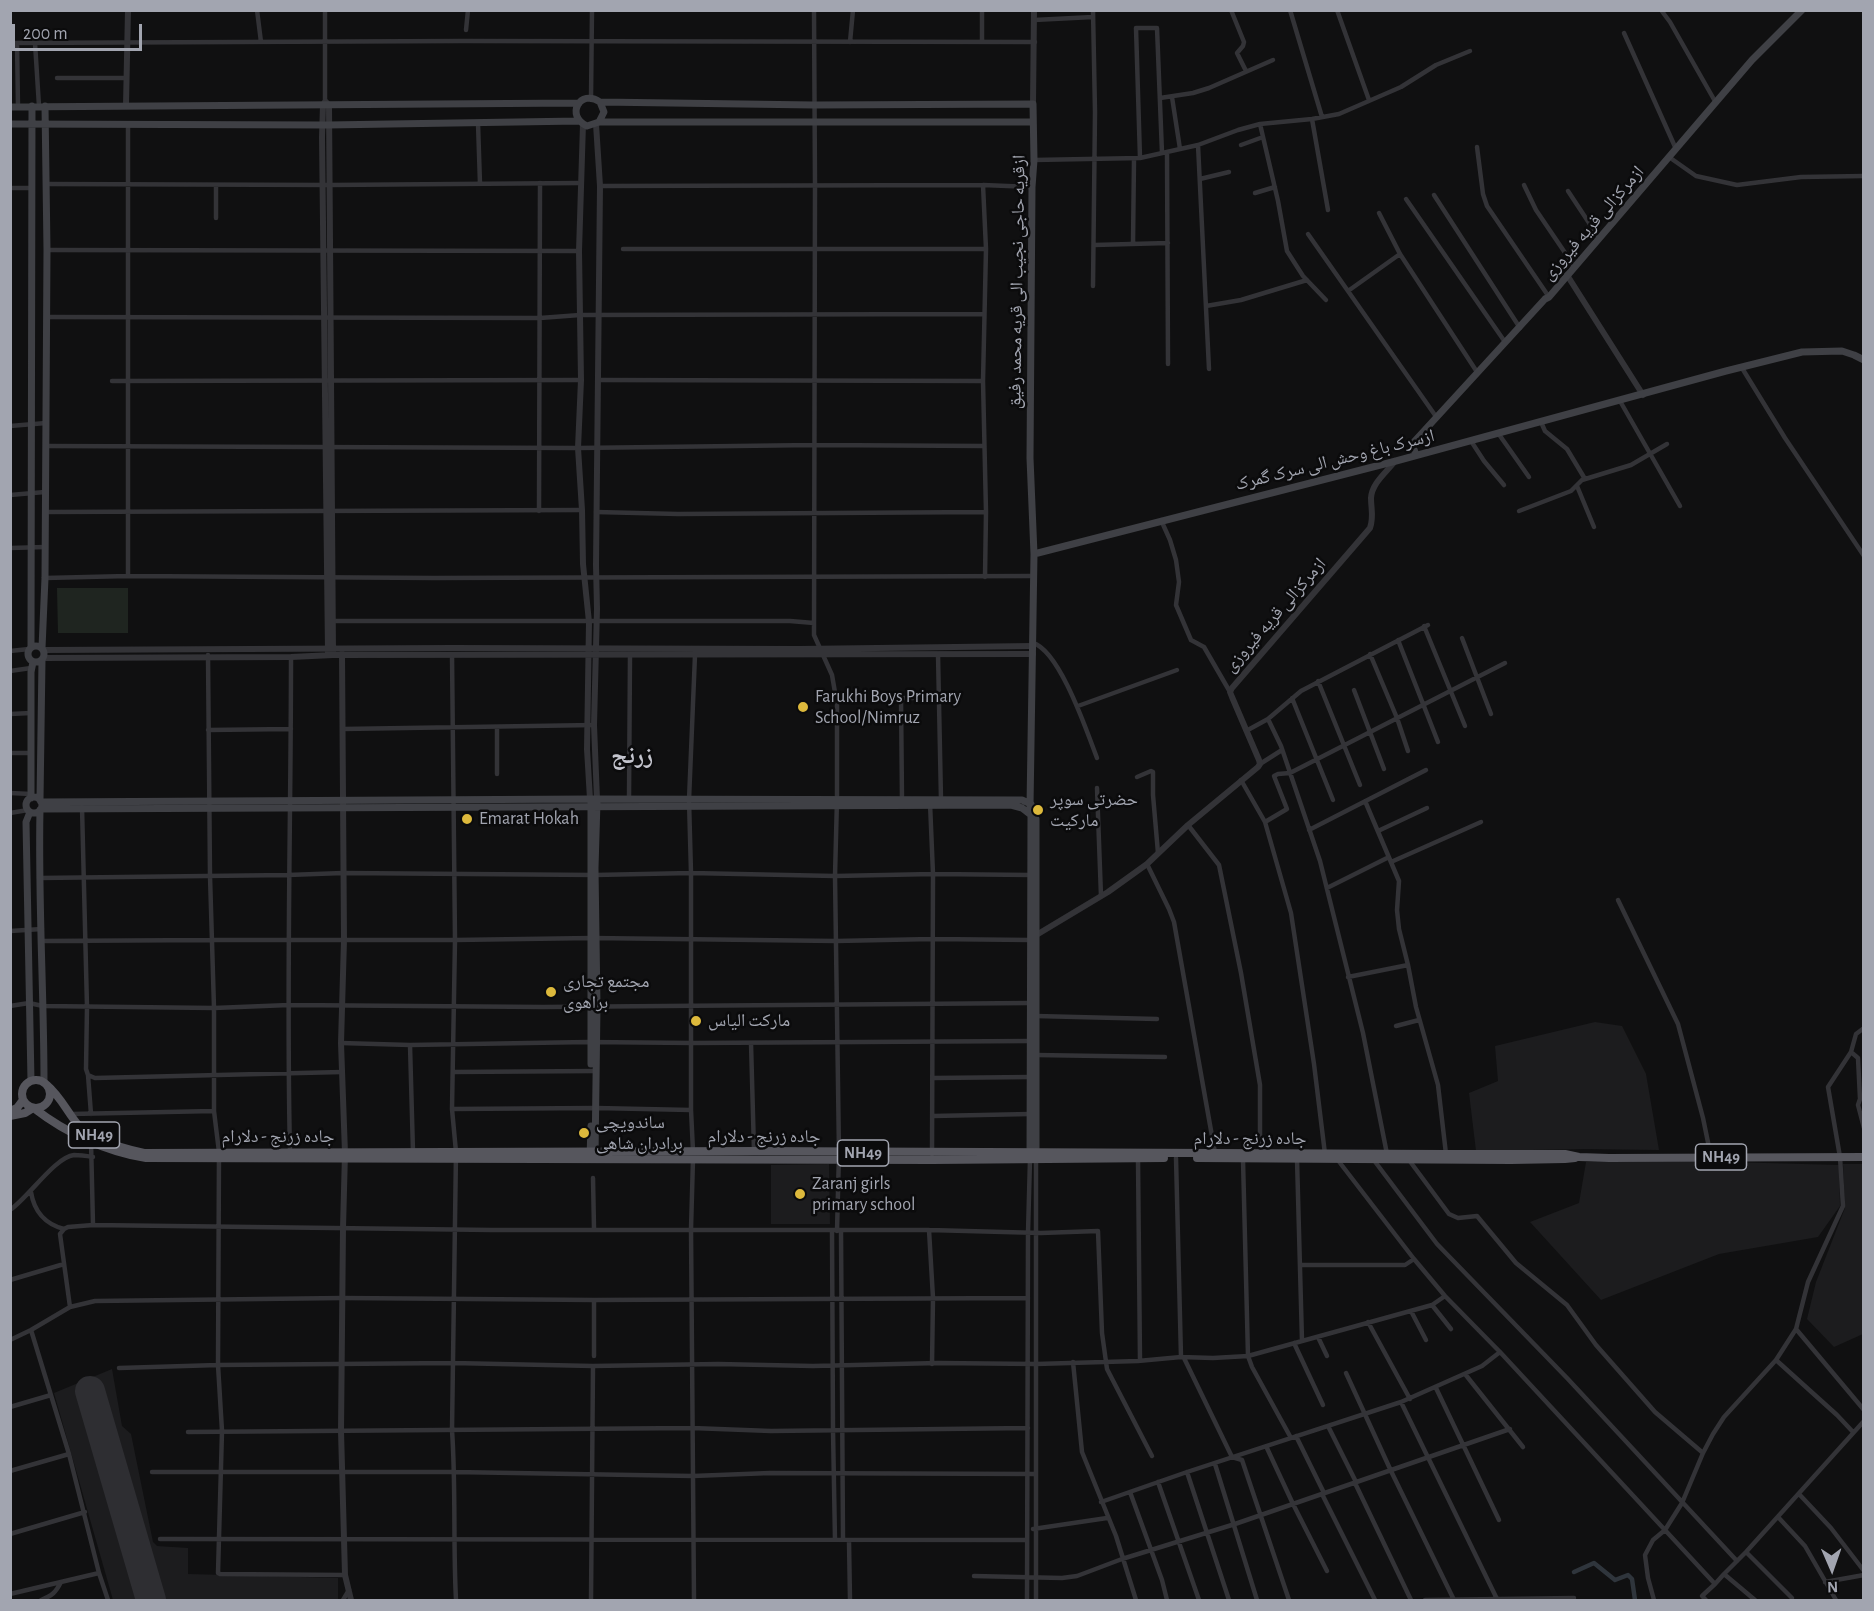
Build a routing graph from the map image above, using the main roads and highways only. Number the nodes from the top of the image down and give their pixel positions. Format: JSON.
{"nodes":[{"id":1,"x":1802,"y":10,"type":"edge"},
{"id":2,"x":600,"y":102,"type":"junction"},
{"id":3,"x":579,"y":103,"type":"junction"},
{"id":4,"x":39,"y":106,"type":"junction"},
{"id":5,"x":14,"y":107,"type":"edge"},
{"id":6,"x":1032,"y":122,"type":"junction"},
{"id":7,"x":581,"y":123,"type":"junction"},
{"id":8,"x":598,"y":123,"type":"junction"},
{"id":9,"x":10,"y":124,"type":"edge"},
{"id":10,"x":32,"y":124,"type":"junction"},
{"id":11,"x":46,"y":124,"type":"junction"},
{"id":12,"x":31,"y":308,"type":"junction"},
{"id":13,"x":46,"y":308,"type":"junction"},
{"id":14,"x":1863,"y":360,"type":"edge"},
{"id":15,"x":1416,"y":455,"type":"junction"},
{"id":16,"x":1034,"y":554,"type":"junction"},
{"id":17,"x":30,"y":648,"type":"junction"},
{"id":18,"x":42,"y":654,"type":"junction"},
{"id":19,"x":32,"y":665,"type":"junction"},
{"id":20,"x":31,"y":796,"type":"junction"},
{"id":21,"x":594,"y":802,"type":"junction"},
{"id":22,"x":689,"y":803,"type":"junction"},
{"id":23,"x":837,"y":803,"type":"junction"},
{"id":24,"x":930,"y":803,"type":"junction"},
{"id":25,"x":41,"y":805,"type":"junction"},
{"id":26,"x":107,"y":805,"type":"junction"},
{"id":27,"x":1030,"y":808,"type":"junction"},
{"id":28,"x":29,"y":811,"type":"junction"},
{"id":29,"x":1033,"y":938,"type":"junction"},
{"id":30,"x":31,"y":1081,"type":"junction"},
{"id":31,"x":46,"y":1084,"type":"junction"},
{"id":32,"x":23,"y":1100,"type":"junction"},
{"id":33,"x":34,"y":1108,"type":"junction"},
{"id":34,"x":10,"y":1111,"type":"edge"},
{"id":35,"x":10,"y":1116,"type":"edge"},
{"id":36,"x":693,"y":1155,"type":"junction"},
{"id":37,"x":1033,"y":1155,"type":"junction"},
{"id":38,"x":219,"y":1156,"type":"junction"},
{"id":39,"x":345,"y":1156,"type":"junction"},
{"id":40,"x":456,"y":1156,"type":"junction"},
{"id":41,"x":593,"y":1156,"type":"junction"},
{"id":42,"x":839,"y":1156,"type":"junction"},
{"id":43,"x":1579,"y":1157,"type":"junction"},
{"id":44,"x":1863,"y":1157,"type":"edge"}],
"edges":[{"from":1,"to":15,"type":"main road","name":"ازمرکزالی قریه فیروزی"},
{"from":2,"to":3,"type":"main road"},
{"from":2,"to":6,"type":"main road","name":"ازقریه حاجی نجیب الی قریه محمد رفیق"},
{"from":2,"to":8,"type":"main road"},
{"from":3,"to":4,"type":"main road"},
{"from":3,"to":7,"type":"main road"},
{"from":4,"to":5,"type":"main road"},
{"from":4,"to":10,"type":"main road"},
{"from":4,"to":11,"type":"main road"},
{"from":6,"to":8,"type":"main road"},
{"from":6,"to":16,"type":"main road","name":"ازقریه حاجی نجیب الی قریه محمد رفیق"},
{"from":7,"to":8,"type":"main road"},
{"from":7,"to":11,"type":"main road"},
{"from":9,"to":10,"type":"main road"},
{"from":10,"to":11,"type":"main road"},
{"from":10,"to":12,"type":"main road"},
{"from":11,"to":13,"type":"main road"},
{"from":12,"to":13,"type":"main road"},
{"from":12,"to":17,"type":"main road"},
{"from":13,"to":18,"type":"main road"},
{"from":14,"to":15,"type":"main road","name":"ازسرک باغ وحش الی سرک گمرک"},
{"from":15,"to":16,"type":"main road","name":"ازسرک باغ وحش الی سرک گمرک"},
{"from":16,"to":27,"type":"main road","name":"ازقریه حاجی نجیب الی قریه محمد رفیق"},
{"from":17,"to":18,"type":"main road"},
{"from":17,"to":19,"type":"main road"},
{"from":18,"to":19,"type":"main road"},
{"from":18,"to":25,"type":"main road"},
{"from":19,"to":20,"type":"main road"},
{"from":20,"to":25,"type":"main road"},
{"from":20,"to":28,"type":"main road"},
{"from":21,"to":22,"type":"main road"},
{"from":21,"to":22,"type":"main road"},
{"from":21,"to":26,"type":"main road"},
{"from":21,"to":41,"type":"main road"},
{"from":22,"to":23,"type":"main road"},
{"from":23,"to":24,"type":"main road"},
{"from":23,"to":24,"type":"main road"},
{"from":24,"to":27,"type":"main road"},
{"from":24,"to":27,"type":"main road"},
{"from":25,"to":26,"type":"main road"},
{"from":25,"to":26,"type":"main road"},
{"from":25,"to":28,"type":"main road"},
{"from":25,"to":31,"type":"main road"},
{"from":27,"to":29,"type":"main road"},
{"from":27,"to":29,"type":"main road"},
{"from":28,"to":30,"type":"main road"},
{"from":29,"to":37,"type":"main road"},
{"from":29,"to":37,"type":"main road"},
{"from":30,"to":31,"type":"highway"},
{"from":30,"to":32,"type":"highway"},
{"from":31,"to":33,"type":"highway"},
{"from":31,"to":38,"type":"highway","name":"جاده زرنج - دلارام","number":"NH49"},
{"from":32,"to":33,"type":"highway","number":"NH49"},
{"from":32,"to":34,"type":"highway"},
{"from":33,"to":35,"type":"highway"},
{"from":33,"to":38,"type":"highway","name":"جاده زرنج - دلارام","number":"NH49"},
{"from":36,"to":41,"type":"highway","name":"جاده زرنج - دلارام","number":"NH49"},
{"from":36,"to":42,"type":"highway","name":"جاده زرنج - دلارام","number":"NH49"},
{"from":36,"to":42,"type":"highway","name":"جاده زرنج - دلارام","number":"NH49"},
{"from":37,"to":42,"type":"highway","name":"جاده زرنج - دلارام","number":"NH49"},
{"from":37,"to":43,"type":"highway","name":"جاده زرنج - دلارام","number":"NH49"},
{"from":37,"to":43,"type":"highway","name":"جاده زرنج - دلارام","number":"NH49"},
{"from":38,"to":39,"type":"highway","name":"جاده زرنج - دلارام","number":"NH49"},
{"from":38,"to":39,"type":"highway","name":"جاده زرنج - دلارام","number":"NH49"},
{"from":39,"to":40,"type":"highway","name":"جاده زرنج - دلارام","number":"NH49"},
{"from":39,"to":40,"type":"highway","name":"جاده زرنج - دلارام","number":"NH49"},
{"from":40,"to":41,"type":"highway","name":"جاده زرنج - دلارام","number":"NH49"},
{"from":43,"to":44,"type":"highway","name":"جاده زرنج - دلارام","number":"NH49"}]}
